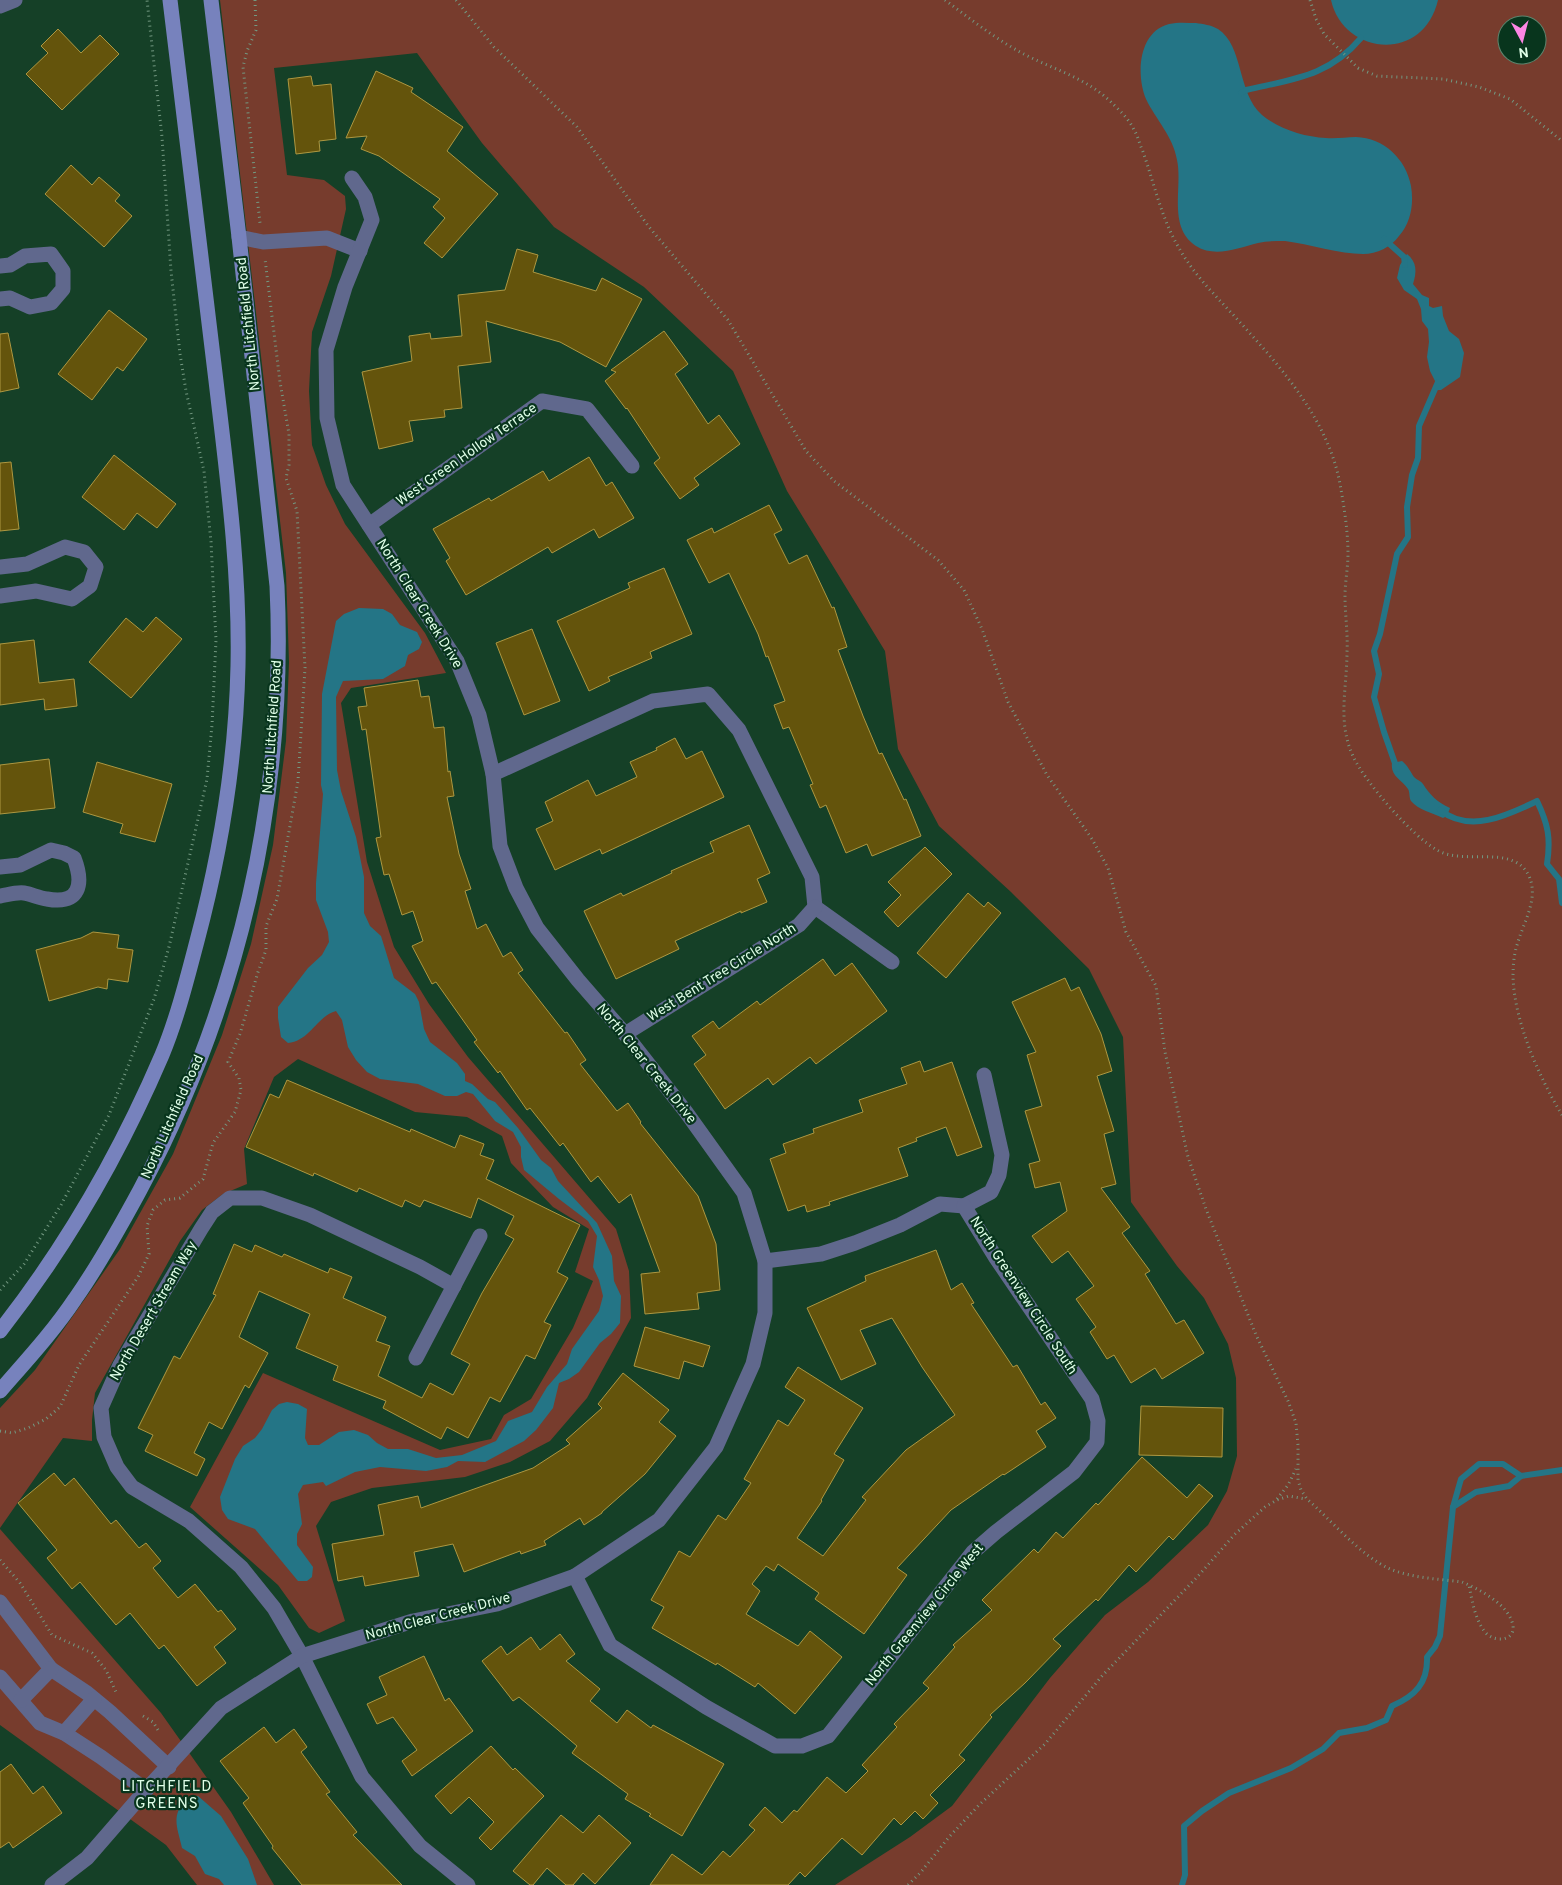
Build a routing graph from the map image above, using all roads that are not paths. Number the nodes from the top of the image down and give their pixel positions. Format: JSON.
{"nodes":[{"id":1,"x":15,"y":0,"type":"edge"},
{"id":2,"x":170,"y":0,"type":"edge"},
{"id":3,"x":211,"y":0,"type":"edge"},
{"id":4,"x":0,"y":6,"type":"edge"},
{"id":5,"x":352,"y":178,"type":"dead end"},
{"id":6,"x":239,"y":237,"type":"junction"},
{"id":7,"x":360,"y":251,"type":"junction"},
{"id":8,"x":0,"y":266,"type":"edge"},
{"id":9,"x":0,"y":299,"type":"edge"},
{"id":10,"x":632,"y":466,"type":"dead end"},
{"id":11,"x":369,"y":525,"type":"junction"},
{"id":12,"x":0,"y":567,"type":"edge"},
{"id":13,"x":0,"y":596,"type":"edge"},
{"id":14,"x":493,"y":774,"type":"junction"},
{"id":15,"x":0,"y":867,"type":"edge"},
{"id":16,"x":0,"y":896,"type":"edge"},
{"id":17,"x":815,"y":907,"type":"junction"},
{"id":18,"x":892,"y":962,"type":"dead end"},
{"id":19,"x":624,"y":1034,"type":"junction"},
{"id":20,"x":984,"y":1074,"type":"dead end"},
{"id":21,"x":964,"y":1206,"type":"junction"},
{"id":22,"x":480,"y":1236,"type":"dead end"},
{"id":23,"x":765,"y":1261,"type":"junction"},
{"id":24,"x":454,"y":1286,"type":"junction"},
{"id":25,"x":0,"y":1331,"type":"edge"},
{"id":26,"x":416,"y":1358,"type":"dead end"},
{"id":27,"x":0,"y":1390,"type":"edge"},
{"id":28,"x":1097,"y":1442,"type":"joint"},
{"id":29,"x":575,"y":1576,"type":"junction"},
{"id":30,"x":0,"y":1602,"type":"edge"},
{"id":31,"x":302,"y":1656,"type":"junction"},
{"id":32,"x":51,"y":1669,"type":"junction"},
{"id":33,"x":0,"y":1676,"type":"edge"},
{"id":34,"x":21,"y":1700,"type":"junction"},
{"id":35,"x":94,"y":1700,"type":"junction"},
{"id":36,"x":64,"y":1733,"type":"junction"},
{"id":37,"x":169,"y":1766,"type":"junction"},
{"id":38,"x":146,"y":1790,"type":"junction"},
{"id":39,"x":52,"y":1885,"type":"edge"},
{"id":40,"x":468,"y":1885,"type":"edge"}],
"edges":[{"from":1,"to":4,"type":"street"},
{"from":2,"to":25,"type":"main road"},
{"from":3,"to":6,"type":"main road","name":"North Litchfield Road"},
{"from":5,"to":7,"type":"street","name":"North Clear Creek Drive"},
{"from":6,"to":7,"type":"street"},
{"from":6,"to":27,"type":"main road","name":"North Litchfield Road"},
{"from":7,"to":11,"type":"street","name":"North Clear Creek Drive"},
{"from":8,"to":9,"type":"street"},
{"from":10,"to":11,"type":"street","name":"West Green Hollow Terrace"},
{"from":11,"to":14,"type":"street","name":"North Clear Creek Drive"},
{"from":12,"to":13,"type":"street"},
{"from":14,"to":17,"type":"street"},
{"from":14,"to":19,"type":"street","name":"North Clear Creek Drive"},
{"from":15,"to":16,"type":"street"},
{"from":17,"to":18,"type":"street"},
{"from":17,"to":19,"type":"street","name":"West Bent Tree Circle North"},
{"from":19,"to":23,"type":"street","name":"North Clear Creek Drive"},
{"from":20,"to":21,"type":"street","name":"North Greenview Circle South"},
{"from":21,"to":23,"type":"street"},
{"from":21,"to":28,"type":"street","name":"North Greenview Circle South"},
{"from":22,"to":24,"type":"street"},
{"from":23,"to":29,"type":"street","name":"North Clear Creek Drive"},
{"from":24,"to":26,"type":"street"},
{"from":24,"to":31,"type":"street","name":"North Desert Stream Way"},
{"from":28,"to":29,"type":"street","name":"North Greenview Circle West"},
{"from":29,"to":31,"type":"street","name":"North Clear Creek Drive"},
{"from":30,"to":32,"type":"street"},
{"from":31,"to":37,"type":"street","name":"North Clear Creek Drive"},
{"from":31,"to":40,"type":"street","name":"North Desert Stream Way"},
{"from":32,"to":34,"type":"street"},
{"from":32,"to":35,"type":"street"},
{"from":33,"to":34,"type":"street"},
{"from":34,"to":36,"type":"street"},
{"from":35,"to":36,"type":"street"},
{"from":35,"to":37,"type":"street"},
{"from":36,"to":38,"type":"street"},
{"from":37,"to":38,"type":"street","name":"North Clear Creek Drive"},
{"from":38,"to":39,"type":"street","name":"North Clear Creek Drive"}]}
